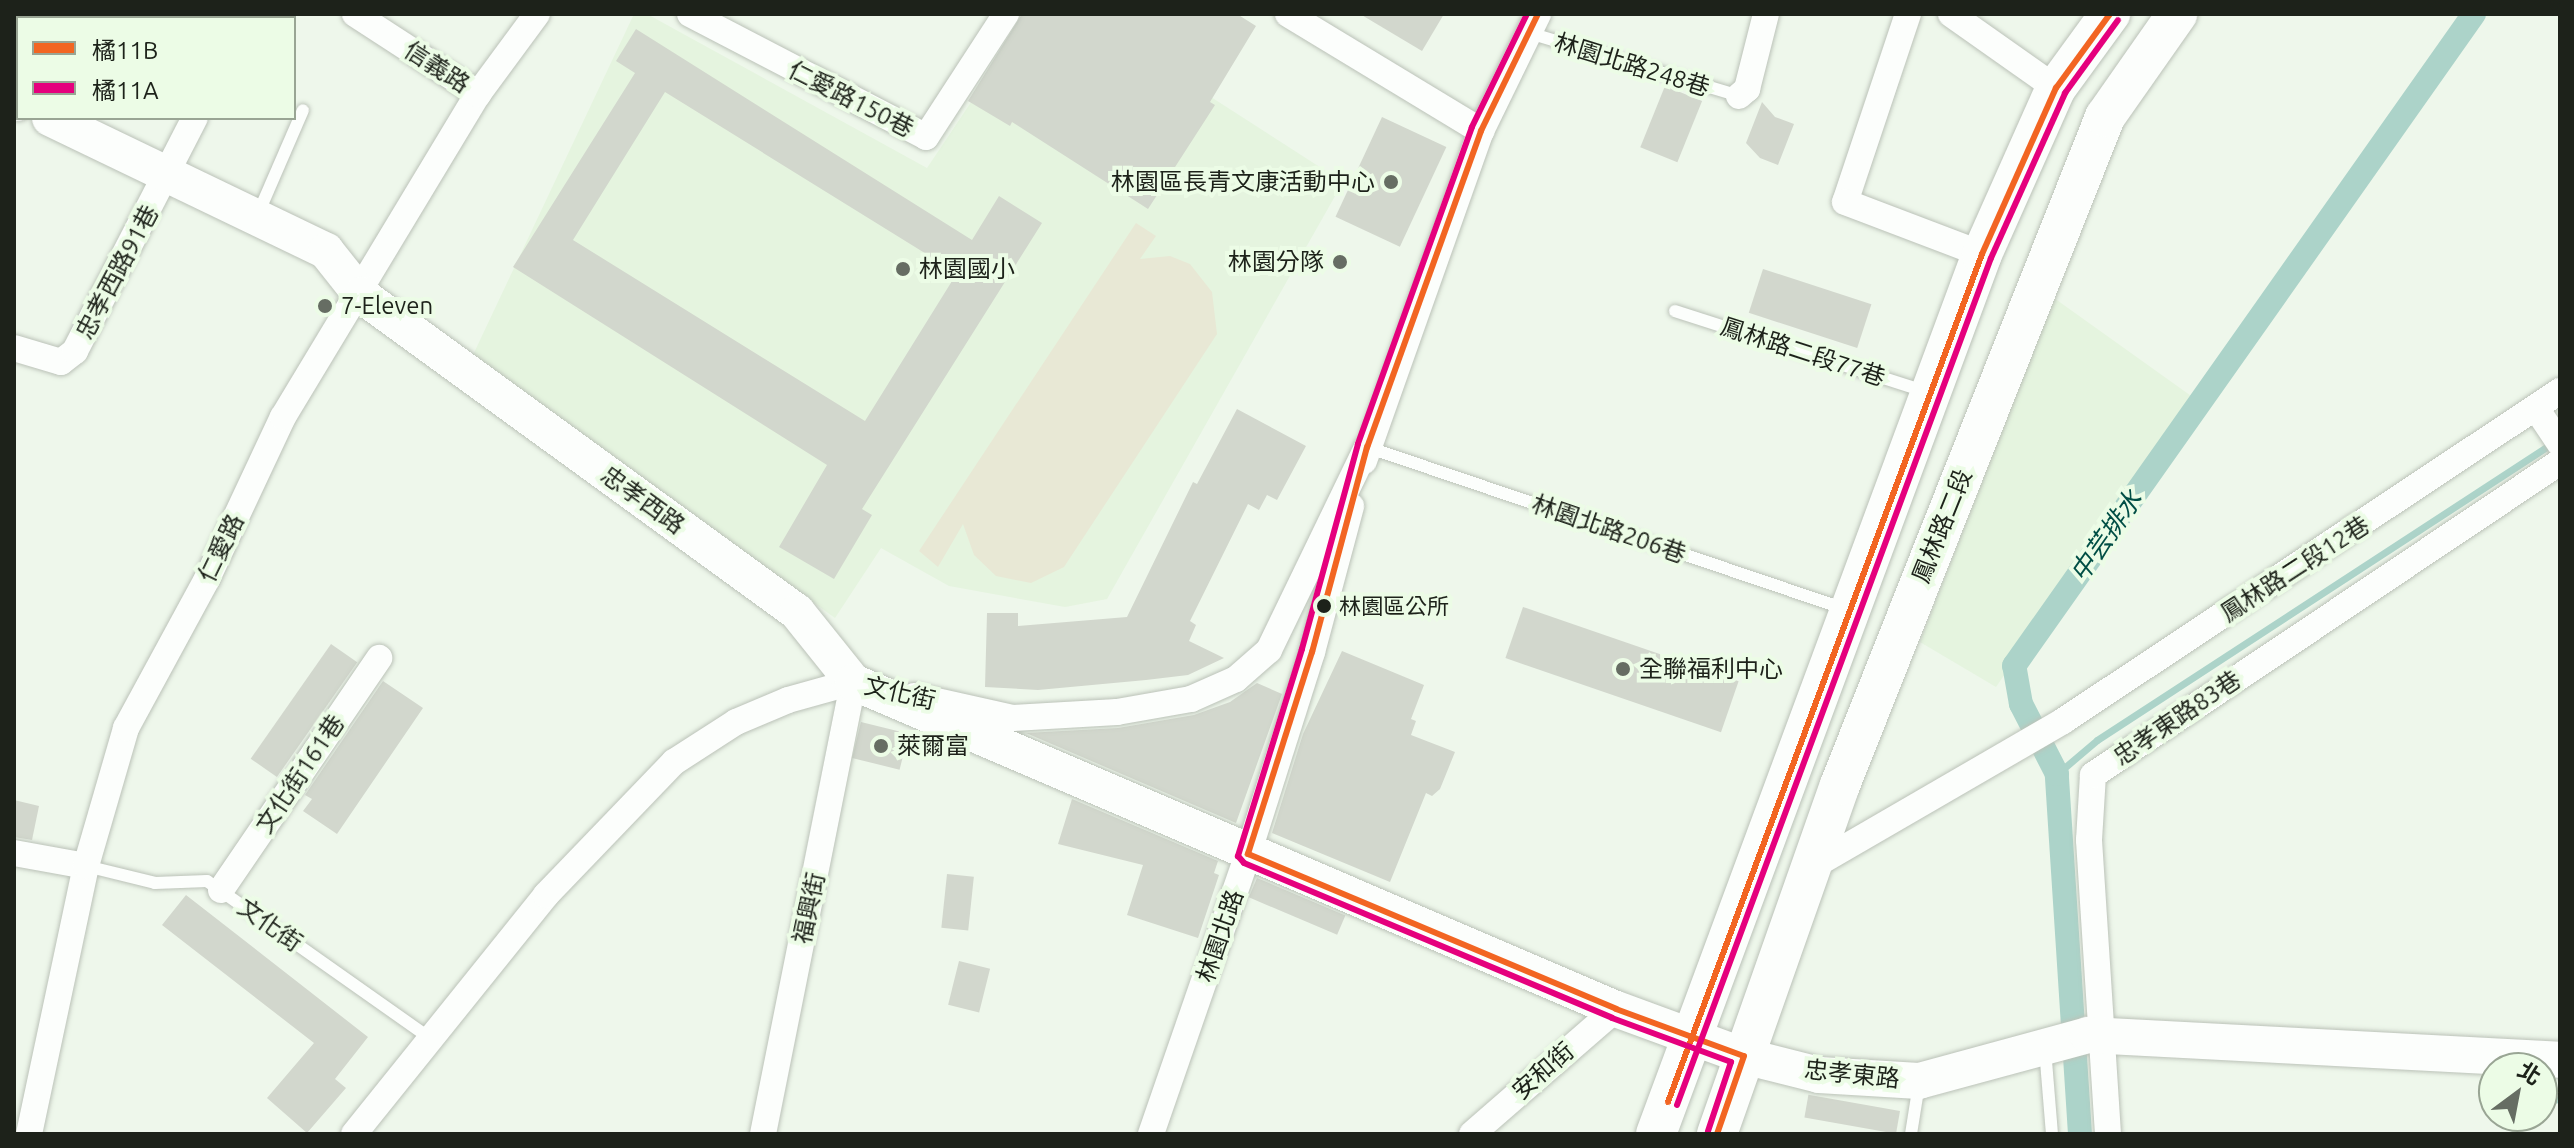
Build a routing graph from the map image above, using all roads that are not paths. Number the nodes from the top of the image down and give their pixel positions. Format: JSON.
{"nodes":[{"id":1,"x":355,"y":14,"type":"edge"},
{"id":2,"x":537,"y":14,"type":"edge"},
{"id":3,"x":690,"y":14,"type":"edge"},
{"id":4,"x":1006,"y":14,"type":"edge"},
{"id":5,"x":1288,"y":14,"type":"edge"},
{"id":6,"x":1766,"y":14,"type":"edge"},
{"id":7,"x":1908,"y":14,"type":"edge"},
{"id":8,"x":1951,"y":14,"type":"edge"},
{"id":9,"x":2110,"y":14,"type":"edge"},
{"id":10,"x":2177,"y":14,"type":"edge"},
{"id":11,"x":1532,"y":23,"type":"edge"},
{"id":12,"x":2056,"y":88,"type":"junction"},
{"id":13,"x":478,"y":94,"type":"junction"},
{"id":14,"x":1739,"y":96,"type":"joint"},
{"id":15,"x":303,"y":110,"type":"dead end"},
{"id":16,"x":55,"y":120,"type":"edge"},
{"id":17,"x":194,"y":120,"type":"edge"},
{"id":18,"x":1481,"y":131,"type":"junction"},
{"id":19,"x":168,"y":176,"type":"junction"},
{"id":20,"x":256,"y":218,"type":"junction"},
{"id":21,"x":1982,"y":254,"type":"junction"},
{"id":22,"x":361,"y":295,"type":"junction"},
{"id":23,"x":1675,"y":311,"type":"dead end"},
{"id":24,"x":14,"y":348,"type":"edge"},
{"id":25,"x":2560,"y":391,"type":"edge"},
{"id":26,"x":1931,"y":394,"type":"junction"},
{"id":27,"x":2536,"y":408,"type":"junction"},
{"id":28,"x":1367,"y":447,"type":"junction"},
{"id":29,"x":2559,"y":448,"type":"edge"},
{"id":30,"x":1851,"y":611,"type":"junction"},
{"id":31,"x":379,"y":658,"type":"dead end"},
{"id":32,"x":853,"y":682,"type":"junction"},
{"id":33,"x":14,"y":853,"type":"edge"},
{"id":34,"x":1248,"y":854,"type":"junction"},
{"id":35,"x":86,"y":866,"type":"junction"},
{"id":36,"x":1808,"y":869,"type":"junction"},
{"id":37,"x":221,"y":890,"type":"junction"},
{"id":38,"x":1616,"y":1009,"type":"junction"},
{"id":39,"x":1692,"y":1036,"type":"junction"},
{"id":40,"x":433,"y":1040,"type":"junction"},
{"id":41,"x":2074,"y":1040,"type":"junction"},
{"id":42,"x":1744,"y":1056,"type":"junction"},
{"id":43,"x":2560,"y":1060,"type":"edge"},
{"id":44,"x":1919,"y":1081,"type":"junction"},
{"id":45,"x":29,"y":1134,"type":"edge"},
{"id":46,"x":354,"y":1134,"type":"edge"},
{"id":47,"x":763,"y":1134,"type":"edge"},
{"id":48,"x":1151,"y":1134,"type":"edge"},
{"id":49,"x":1472,"y":1134,"type":"edge"},
{"id":50,"x":1656,"y":1134,"type":"edge"},
{"id":51,"x":1717,"y":1134,"type":"edge"},
{"id":52,"x":1911,"y":1134,"type":"edge"},
{"id":53,"x":2052,"y":1134,"type":"edge"},
{"id":54,"x":2108,"y":1134,"type":"edge"}],
"edges":[{"from":1,"to":13,"type":"street","name":"信義路"},
{"from":2,"to":13,"type":"street","name":"仁愛路"},
{"from":3,"to":4,"type":"street","name":"仁愛路150巷"},
{"from":5,"to":18,"type":"street"},
{"from":6,"to":14,"type":"street"},
{"from":7,"to":21,"type":"street"},
{"from":8,"to":12,"type":"street"},
{"from":9,"to":12,"type":"main road"},
{"from":10,"to":36,"type":"main road","name":"鳳林路二段"},
{"from":11,"to":14,"type":"lane","name":"林園北路248巷"},
{"from":11,"to":18,"type":"street","name":"林園北路"},
{"from":12,"to":21,"type":"main road"},
{"from":13,"to":22,"type":"street","name":"仁愛路"},
{"from":15,"to":20,"type":"lane"},
{"from":16,"to":19,"type":"street","name":"忠孝西路"},
{"from":17,"to":19,"type":"street"},
{"from":18,"to":28,"type":"street","name":"林園北路"},
{"from":19,"to":20,"type":"street","name":"忠孝西路"},
{"from":19,"to":24,"type":"street","name":"忠孝西路91巷"},
{"from":20,"to":22,"type":"street","name":"忠孝西路"},
{"from":21,"to":26,"type":"main road"},
{"from":22,"to":32,"type":"street","name":"忠孝西路"},
{"from":22,"to":35,"type":"street","name":"仁愛路"},
{"from":23,"to":26,"type":"lane","name":"鳳林路二段77巷"},
{"from":25,"to":27,"type":"street","name":"鳳林路二段12巷"},
{"from":26,"to":30,"type":"main road"},
{"from":27,"to":29,"type":"street"},
{"from":27,"to":36,"type":"street","name":"鳳林路二段12巷"},
{"from":28,"to":30,"type":"lane","name":"林園北路206巷"},
{"from":28,"to":32,"type":"street","name":"文化街"},
{"from":28,"to":34,"type":"street","name":"林園北路"},
{"from":29,"to":41,"type":"street","name":"忠孝東路83巷"},
{"from":30,"to":39,"type":"main road"},
{"from":31,"to":37,"type":"street","name":"文化街161巷"},
{"from":32,"to":34,"type":"street","name":"忠孝西路"},
{"from":32,"to":40,"type":"street","name":"文化街"},
{"from":32,"to":47,"type":"street","name":"福興街"},
{"from":33,"to":35,"type":"street"},
{"from":34,"to":38,"type":"street","name":"忠孝東路"},
{"from":34,"to":48,"type":"street","name":"林園北路"},
{"from":35,"to":37,"type":"lane","name":"文化街"},
{"from":35,"to":45,"type":"street","name":"仁愛路"},
{"from":36,"to":42,"type":"main road","name":"鳳林路二段"},
{"from":37,"to":40,"type":"lane","name":"文化街"},
{"from":38,"to":39,"type":"street","name":"忠孝東路"},
{"from":38,"to":49,"type":"street","name":"安和街"},
{"from":39,"to":42,"type":"street","name":"忠孝東路"},
{"from":39,"to":50,"type":"main road"},
{"from":40,"to":46,"type":"street","name":"文化街"},
{"from":41,"to":43,"type":"street","name":"忠孝東路"},
{"from":41,"to":44,"type":"street","name":"忠孝東路"},
{"from":41,"to":53,"type":"lane"},
{"from":41,"to":54,"type":"street","name":"忠孝東路83巷"},
{"from":42,"to":44,"type":"street","name":"忠孝東路"},
{"from":42,"to":51,"type":"main road","name":"鳳林路二段"},
{"from":44,"to":52,"type":"lane"}]}
